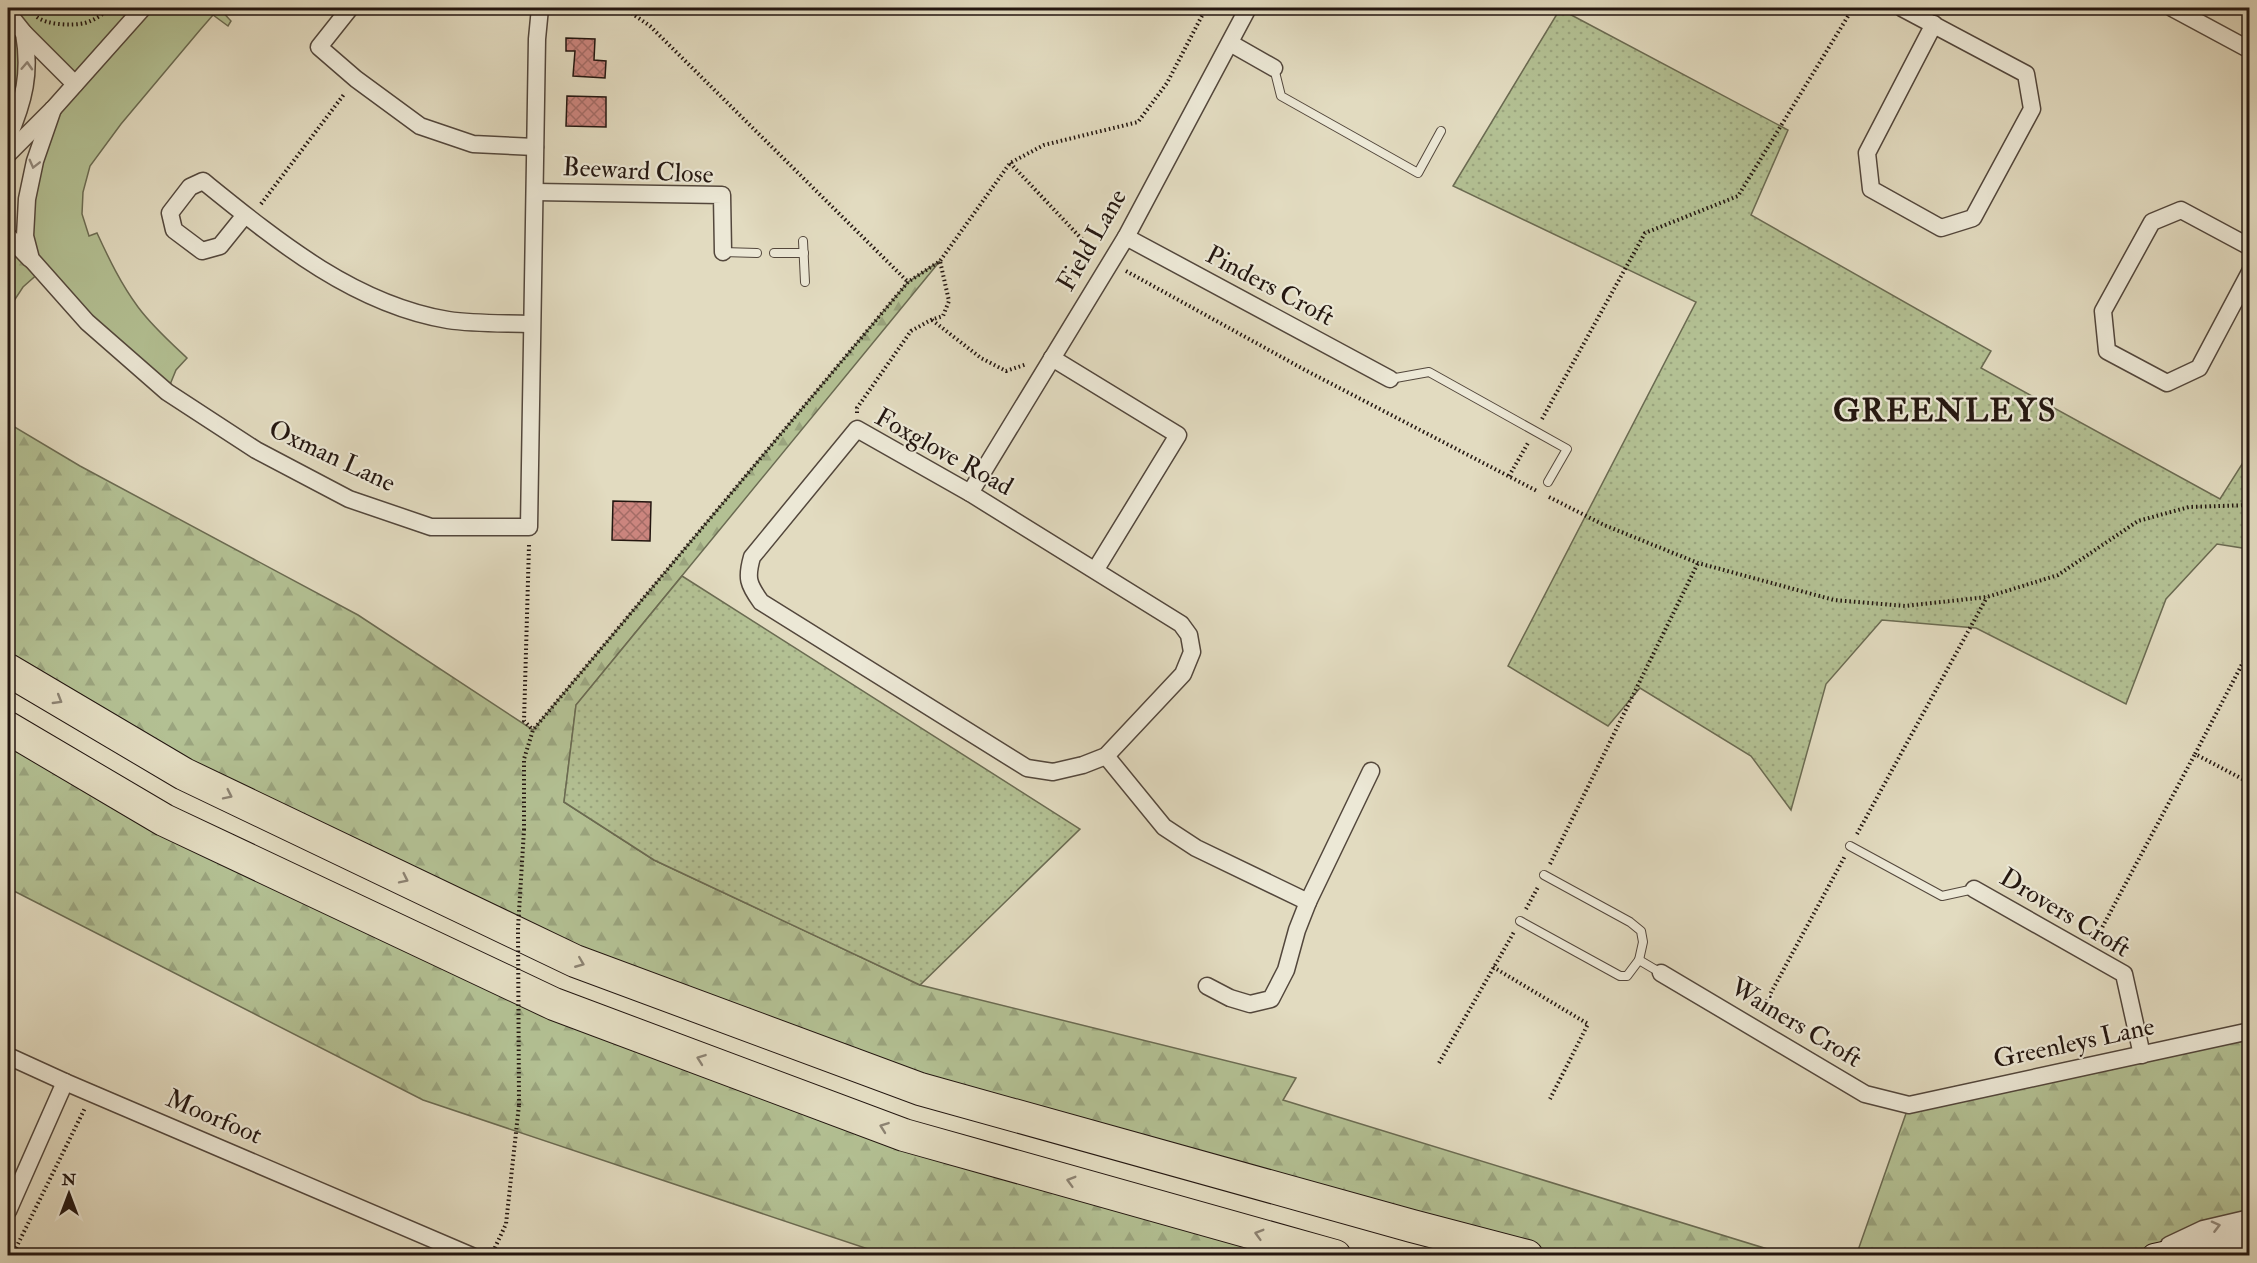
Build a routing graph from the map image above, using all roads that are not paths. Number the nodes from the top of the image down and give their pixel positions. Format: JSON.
{"nodes":[{"id":1,"x":143,"y":8,"type":"edge"},
{"id":2,"x":350,"y":8,"type":"edge"},
{"id":3,"x":540,"y":8,"type":"edge"},
{"id":4,"x":1248,"y":8,"type":"edge"},
{"id":5,"x":1902,"y":8,"type":"edge"},
{"id":6,"x":2172,"y":8,"type":"edge"},
{"id":7,"x":10,"y":15,"type":"edge"},
{"id":8,"x":1934,"y":24,"type":"junction"},
{"id":9,"x":24,"y":33,"type":"junction"},
{"id":10,"x":1230,"y":43,"type":"junction"},
{"id":11,"x":2250,"y":50,"type":"edge"},
{"id":12,"x":1274,"y":68,"type":"joint"},
{"id":13,"x":75,"y":84,"type":"junction"},
{"id":14,"x":53,"y":109,"type":"junction"},
{"id":15,"x":1441,"y":131,"type":"dead end"},
{"id":16,"x":8,"y":138,"type":"edge"},
{"id":17,"x":535,"y":147,"type":"junction"},
{"id":18,"x":8,"y":154,"type":"edge"},
{"id":19,"x":534,"y":192,"type":"junction"},
{"id":20,"x":247,"y":217,"type":"junction"},
{"id":21,"x":8,"y":236,"type":"edge"},
{"id":22,"x":1125,"y":237,"type":"junction"},
{"id":23,"x":803,"y":241,"type":"dead end"},
{"id":24,"x":2250,"y":247,"type":"edge"},
{"id":25,"x":723,"y":252,"type":"joint"},
{"id":26,"x":757,"y":253,"type":"dead end"},
{"id":27,"x":774,"y":253,"type":"dead end"},
{"id":28,"x":804,"y":253,"type":"junction"},
{"id":29,"x":31,"y":259,"type":"junction"},
{"id":30,"x":2250,"y":272,"type":"edge"},
{"id":31,"x":805,"y":282,"type":"dead end"},
{"id":32,"x":531,"y":324,"type":"junction"},
{"id":33,"x":1052,"y":358,"type":"junction"},
{"id":34,"x":1390,"y":379,"type":"joint"},
{"id":35,"x":1548,"y":482,"type":"dead end"},
{"id":36,"x":970,"y":493,"type":"junction"},
{"id":37,"x":1096,"y":569,"type":"junction"},
{"id":38,"x":8,"y":670,"type":"edge"},
{"id":39,"x":8,"y":728,"type":"edge"},
{"id":40,"x":1106,"y":756,"type":"junction"},
{"id":41,"x":1371,"y":771,"type":"dead end"},
{"id":42,"x":1850,"y":846,"type":"road end"},
{"id":43,"x":1544,"y":875,"type":"road end"},
{"id":44,"x":1974,"y":889,"type":"joint"},
{"id":45,"x":1308,"y":902,"type":"junction"},
{"id":46,"x":1520,"y":921,"type":"road end"},
{"id":47,"x":1639,"y":960,"type":"junction"},
{"id":48,"x":1661,"y":973,"type":"joint"},
{"id":49,"x":1207,"y":987,"type":"dead end"},
{"id":50,"x":2250,"y":1030,"type":"edge"},
{"id":51,"x":2142,"y":1055,"type":"junction"},
{"id":52,"x":8,"y":1056,"type":"edge"},
{"id":53,"x":65,"y":1082,"type":"junction"},
{"id":54,"x":1909,"y":1105,"type":"joint"},
{"id":55,"x":8,"y":1210,"type":"edge"},
{"id":56,"x":2250,"y":1218,"type":"edge"},
{"id":57,"x":2250,"y":1235,"type":"edge"},
{"id":58,"x":472,"y":1256,"type":"edge"},
{"id":59,"x":1335,"y":1256,"type":"edge"},
{"id":60,"x":1527,"y":1256,"type":"edge"},
{"id":61,"x":2146,"y":1256,"type":"edge"},
{"id":62,"x":2154,"y":1256,"type":"edge"}],
"edges":[{"from":1,"to":13,"type":"street"},
{"from":2,"to":17,"type":"street"},
{"from":3,"to":17,"type":"street"},
{"from":4,"to":10,"type":"street","name":"Field Lane"},
{"from":5,"to":8,"type":"street"},
{"from":6,"to":11,"type":"street"},
{"from":7,"to":9,"type":"street"},
{"from":8,"to":8,"type":"street"},
{"from":9,"to":13,"type":"street"},
{"from":16,"to":9,"type":"street","one_way":true},
{"from":10,"to":12,"type":"street"},
{"from":10,"to":22,"type":"street","name":"Field Lane"},
{"from":12,"to":15,"type":"lane"},
{"from":13,"to":14,"type":"street"},
{"from":14,"to":18,"type":"street"},
{"from":14,"to":29,"type":"street","one_way":true},
{"from":17,"to":19,"type":"street"},
{"from":19,"to":25,"type":"street","name":"Beeward Close"},
{"from":19,"to":32,"type":"street"},
{"from":20,"to":20,"type":"street"},
{"from":20,"to":32,"type":"street"},
{"from":21,"to":29,"type":"street","name":"Oxman Lane"},
{"from":22,"to":33,"type":"street","name":"Field Lane"},
{"from":22,"to":34,"type":"street","name":"Pinders Croft"},
{"from":23,"to":28,"type":"lane"},
{"from":24,"to":30,"type":"street"},
{"from":25,"to":26,"type":"lane"},
{"from":27,"to":28,"type":"lane"},
{"from":28,"to":31,"type":"lane"},
{"from":29,"to":32,"type":"street","name":"Oxman Lane"},
{"from":33,"to":36,"type":"street","name":"Field Lane"},
{"from":33,"to":37,"type":"street"},
{"from":34,"to":35,"type":"lane"},
{"from":36,"to":37,"type":"street","name":"Foxglove Road"},
{"from":36,"to":40,"type":"street","name":"Foxglove Road"},
{"from":37,"to":40,"type":"street","name":"Foxglove Road"},
{"from":38,"to":60,"type":"highway","one_way":true},
{"from":59,"to":39,"type":"highway","one_way":true},
{"from":40,"to":45,"type":"street"},
{"from":41,"to":45,"type":"street"},
{"from":42,"to":44,"type":"lane"},
{"from":43,"to":47,"type":"lane"},
{"from":44,"to":51,"type":"street","name":"Drovers Croft"},
{"from":45,"to":49,"type":"street"},
{"from":46,"to":47,"type":"lane"},
{"from":47,"to":48,"type":"lane"},
{"from":48,"to":54,"type":"street","name":"Wainers Croft"},
{"from":50,"to":51,"type":"street","name":"Greenleys Lane"},
{"from":51,"to":54,"type":"street","name":"Greenleys Lane"},
{"from":52,"to":53,"type":"street","name":"Moorfoot"},
{"from":53,"to":55,"type":"street"},
{"from":53,"to":58,"type":"street","name":"Moorfoot"},
{"from":61,"to":56,"type":"street","one_way":true},
{"from":57,"to":62,"type":"street"}]}
